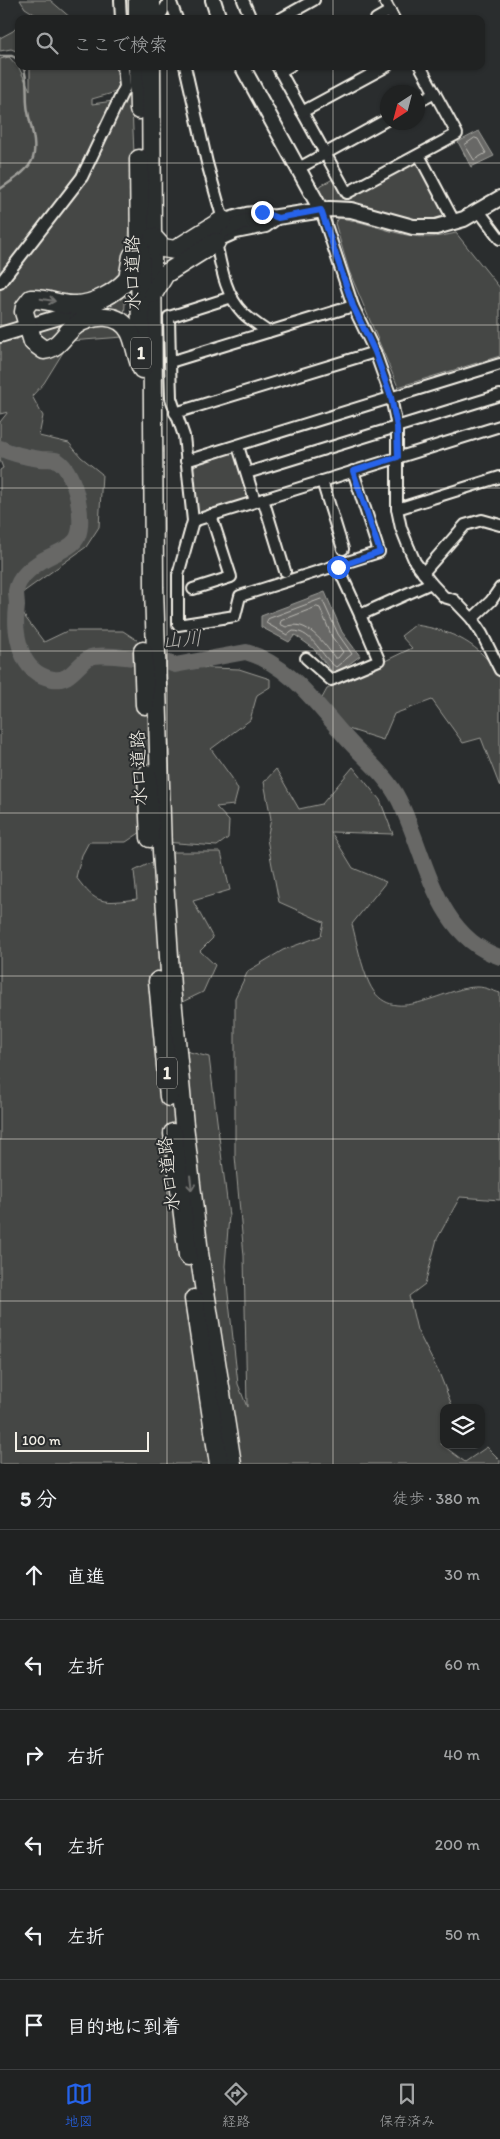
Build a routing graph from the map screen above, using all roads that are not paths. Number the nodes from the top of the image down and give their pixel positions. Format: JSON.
{"nodes":[{"id":1,"x":120,"y":0,"type":"edge"},
{"id":2,"x":138,"y":0,"type":"edge"},
{"id":3,"x":151,"y":0,"type":"edge"},
{"id":4,"x":170,"y":0,"type":"edge"},
{"id":5,"x":214,"y":0,"type":"edge"},
{"id":6,"x":243,"y":0,"type":"edge"},
{"id":7,"x":314,"y":0,"type":"edge"},
{"id":8,"x":384,"y":0,"type":"edge"},
{"id":9,"x":120,"y":15,"type":"edge"},
{"id":10,"x":138,"y":15,"type":"edge"},
{"id":11,"x":151,"y":15,"type":"edge"},
{"id":12,"x":161,"y":15,"type":"edge"},
{"id":13,"x":176,"y":15,"type":"edge"},
{"id":14,"x":218,"y":15,"type":"edge"},
{"id":15,"x":249,"y":15,"type":"edge"},
{"id":16,"x":287,"y":15,"type":"edge"},
{"id":17,"x":392,"y":15,"type":"edge"},
{"id":18,"x":151,"y":70,"type":"edge"},
{"id":19,"x":188,"y":70,"type":"edge"},
{"id":20,"x":244,"y":70,"type":"edge"},
{"id":21,"x":279,"y":70,"type":"edge"},
{"id":22,"x":380,"y":70,"type":"edge"},
{"id":23,"x":422,"y":70,"type":"edge"},
{"id":24,"x":131,"y":73,"type":"edge"},
{"id":25,"x":435,"y":93,"type":"junction"},
{"id":26,"x":425,"y":98,"type":"edge"},
{"id":27,"x":302,"y":112,"type":"junction"},
{"id":28,"x":380,"y":123,"type":"edge"},
{"id":29,"x":324,"y":153,"type":"junction"},
{"id":30,"x":418,"y":155,"type":"junction"},
{"id":31,"x":299,"y":168,"type":"junction"},
{"id":32,"x":500,"y":198,"type":"edge"},
{"id":33,"x":140,"y":209,"type":"junction"},
{"id":34,"x":321,"y":210,"type":"junction"},
{"id":35,"x":479,"y":210,"type":"junction"},
{"id":36,"x":278,"y":218,"type":"junction"},
{"id":37,"x":223,"y":220,"type":"junction"},
{"id":38,"x":455,"y":223,"type":"junction"},
{"id":39,"x":153,"y":237,"type":"junction"},
{"id":40,"x":500,"y":239,"type":"edge"},
{"id":41,"x":216,"y":242,"type":"junction"},
{"id":42,"x":160,"y":269,"type":"dead end"},
{"id":43,"x":0,"y":283,"type":"edge"},
{"id":44,"x":130,"y":288,"type":"dead end"},
{"id":45,"x":153,"y":294,"type":"junction"},
{"id":46,"x":232,"y":297,"type":"junction"},
{"id":47,"x":353,"y":306,"type":"junction"},
{"id":48,"x":29,"y":327,"type":"junction"},
{"id":49,"x":268,"y":332,"type":"junction"},
{"id":50,"x":0,"y":335,"type":"edge"},
{"id":51,"x":375,"y":352,"type":"junction"},
{"id":52,"x":170,"y":362,"type":"junction"},
{"id":53,"x":500,"y":364,"type":"edge"},
{"id":54,"x":142,"y":369,"type":"junction"},
{"id":55,"x":500,"y":395,"type":"edge"},
{"id":56,"x":391,"y":397,"type":"junction"},
{"id":57,"x":176,"y":413,"type":"junction"},
{"id":58,"x":500,"y":426,"type":"edge"},
{"id":59,"x":397,"y":427,"type":"junction"},
{"id":60,"x":238,"y":446,"type":"junction"},
{"id":61,"x":398,"y":457,"type":"junction"},
{"id":62,"x":186,"y":462,"type":"junction"},
{"id":63,"x":353,"y":471,"type":"junction"},
{"id":64,"x":247,"y":473,"type":"junction"},
{"id":65,"x":500,"y":477,"type":"edge"},
{"id":66,"x":322,"y":481,"type":"junction"},
{"id":67,"x":259,"y":500,"type":"junction"},
{"id":68,"x":397,"y":509,"type":"junction"},
{"id":69,"x":212,"y":515,"type":"junction"},
{"id":70,"x":193,"y":522,"type":"junction"},
{"id":71,"x":500,"y":525,"type":"edge"},
{"id":72,"x":343,"y":549,"type":"dead end"},
{"id":73,"x":338,"y":567,"type":"junction"},
{"id":74,"x":285,"y":571,"type":"dead end"},
{"id":75,"x":424,"y":573,"type":"junction"},
{"id":76,"x":431,"y":583,"type":"junction"},
{"id":77,"x":500,"y":588,"type":"edge"},
{"id":78,"x":193,"y":589,"type":"dead end"},
{"id":79,"x":360,"y":615,"type":"junction"},
{"id":80,"x":472,"y":619,"type":"junction"},
{"id":81,"x":149,"y":640,"type":"junction"},
{"id":82,"x":306,"y":658,"type":"dead end"},
{"id":83,"x":500,"y":668,"type":"edge"},
{"id":84,"x":150,"y":680,"type":"junction"},
{"id":85,"x":213,"y":1346,"type":"junction"},
{"id":86,"x":206,"y":1383,"type":"junction"},
{"id":87,"x":209,"y":1464,"type":"edge"},
{"id":88,"x":219,"y":1464,"type":"edge"},
{"id":89,"x":232,"y":1464,"type":"edge"},
{"id":90,"x":244,"y":1464,"type":"edge"}],
"edges":[{"from":1,"to":9,"type":"street"},
{"from":2,"to":10,"type":"highway"},
{"from":3,"to":11,"type":"highway"},
{"from":4,"to":12,"type":"street"},
{"from":4,"to":13,"type":"street"},
{"from":5,"to":14,"type":"street"},
{"from":6,"to":15,"type":"street"},
{"from":7,"to":16,"type":"street"},
{"from":8,"to":17,"type":"street"},
{"from":18,"to":39,"type":"highway","name":"水口道路","number":"1"},
{"from":19,"to":37,"type":"street"},
{"from":20,"to":31,"type":"street"},
{"from":21,"to":27,"type":"street"},
{"from":22,"to":27,"type":"street"},
{"from":23,"to":25,"type":"street"},
{"from":24,"to":33,"type":"highway","name":"水口道路","number":"1"},
{"from":24,"to":43,"type":"street"},
{"from":25,"to":26,"type":"street"},
{"from":25,"to":30,"type":"street"},
{"from":27,"to":29,"type":"street"},
{"from":28,"to":29,"type":"street"},
{"from":29,"to":30,"type":"street"},
{"from":29,"to":31,"type":"street"},
{"from":30,"to":38,"type":"street"},
{"from":31,"to":34,"type":"street"},
{"from":32,"to":35,"type":"street"},
{"from":48,"to":33,"type":"highway","one_way":true},
{"from":33,"to":54,"type":"highway","name":"水口道路","number":"1"},
{"from":34,"to":36,"type":"street"},
{"from":34,"to":38,"type":"street"},
{"from":34,"to":47,"type":"street"},
{"from":35,"to":38,"type":"street"},
{"from":35,"to":40,"type":"street"},
{"from":36,"to":37,"type":"street"},
{"from":36,"to":41,"type":"street"},
{"from":36,"to":42,"type":"street"},
{"from":37,"to":39,"type":"highway"},
{"from":39,"to":45,"type":"highway","name":"水口道路","number":"1"},
{"from":41,"to":45,"type":"highway"},
{"from":41,"to":46,"type":"street"},
{"from":44,"to":48,"type":"street"},
{"from":45,"to":81,"type":"highway","name":"水口道路","number":"1"},
{"from":46,"to":49,"type":"street"},
{"from":46,"to":52,"type":"street"},
{"from":47,"to":49,"type":"street"},
{"from":47,"to":51,"type":"street"},
{"from":48,"to":50,"type":"street"},
{"from":48,"to":54,"type":"highway"},
{"from":49,"to":52,"type":"street"},
{"from":51,"to":56,"type":"street"},
{"from":51,"to":57,"type":"street"},
{"from":52,"to":57,"type":"street"},
{"from":53,"to":56,"type":"street"},
{"from":54,"to":81,"type":"highway","name":"水口道路","number":"1"},
{"from":55,"to":59,"type":"street"},
{"from":56,"to":59,"type":"street"},
{"from":56,"to":60,"type":"street"},
{"from":57,"to":62,"type":"street"},
{"from":58,"to":61,"type":"street"},
{"from":59,"to":61,"type":"street"},
{"from":59,"to":64,"type":"street"},
{"from":60,"to":62,"type":"street"},
{"from":60,"to":64,"type":"street"},
{"from":61,"to":63,"type":"street"},
{"from":61,"to":68,"type":"street"},
{"from":62,"to":70,"type":"street"},
{"from":63,"to":66,"type":"street"},
{"from":63,"to":73,"type":"street"},
{"from":64,"to":67,"type":"street"},
{"from":65,"to":68,"type":"street"},
{"from":66,"to":67,"type":"street"},
{"from":66,"to":72,"type":"street"},
{"from":67,"to":69,"type":"street"},
{"from":67,"to":74,"type":"street"},
{"from":68,"to":75,"type":"street"},
{"from":69,"to":70,"type":"street"},
{"from":69,"to":78,"type":"street"},
{"from":70,"to":73,"type":"street"},
{"from":71,"to":75,"type":"street"},
{"from":73,"to":79,"type":"street"},
{"from":75,"to":76,"type":"street"},
{"from":76,"to":79,"type":"street"},
{"from":76,"to":80,"type":"street"},
{"from":77,"to":80,"type":"street"},
{"from":79,"to":82,"type":"street"},
{"from":80,"to":83,"type":"street"},
{"from":81,"to":84,"type":"highway","name":"水口道路","number":"1"},
{"from":84,"to":85,"type":"highway","name":"水口道路","number":"1","one_way":true},
{"from":84,"to":86,"type":"highway","name":"水口道路","number":"1"},
{"from":85,"to":89,"type":"highway","name":"水口道路","number":"1"},
{"from":85,"to":90,"type":"highway","number":"1"},
{"from":86,"to":87,"type":"highway","number":"1"},
{"from":86,"to":88,"type":"highway","name":"水口道路","number":"1"}]}
